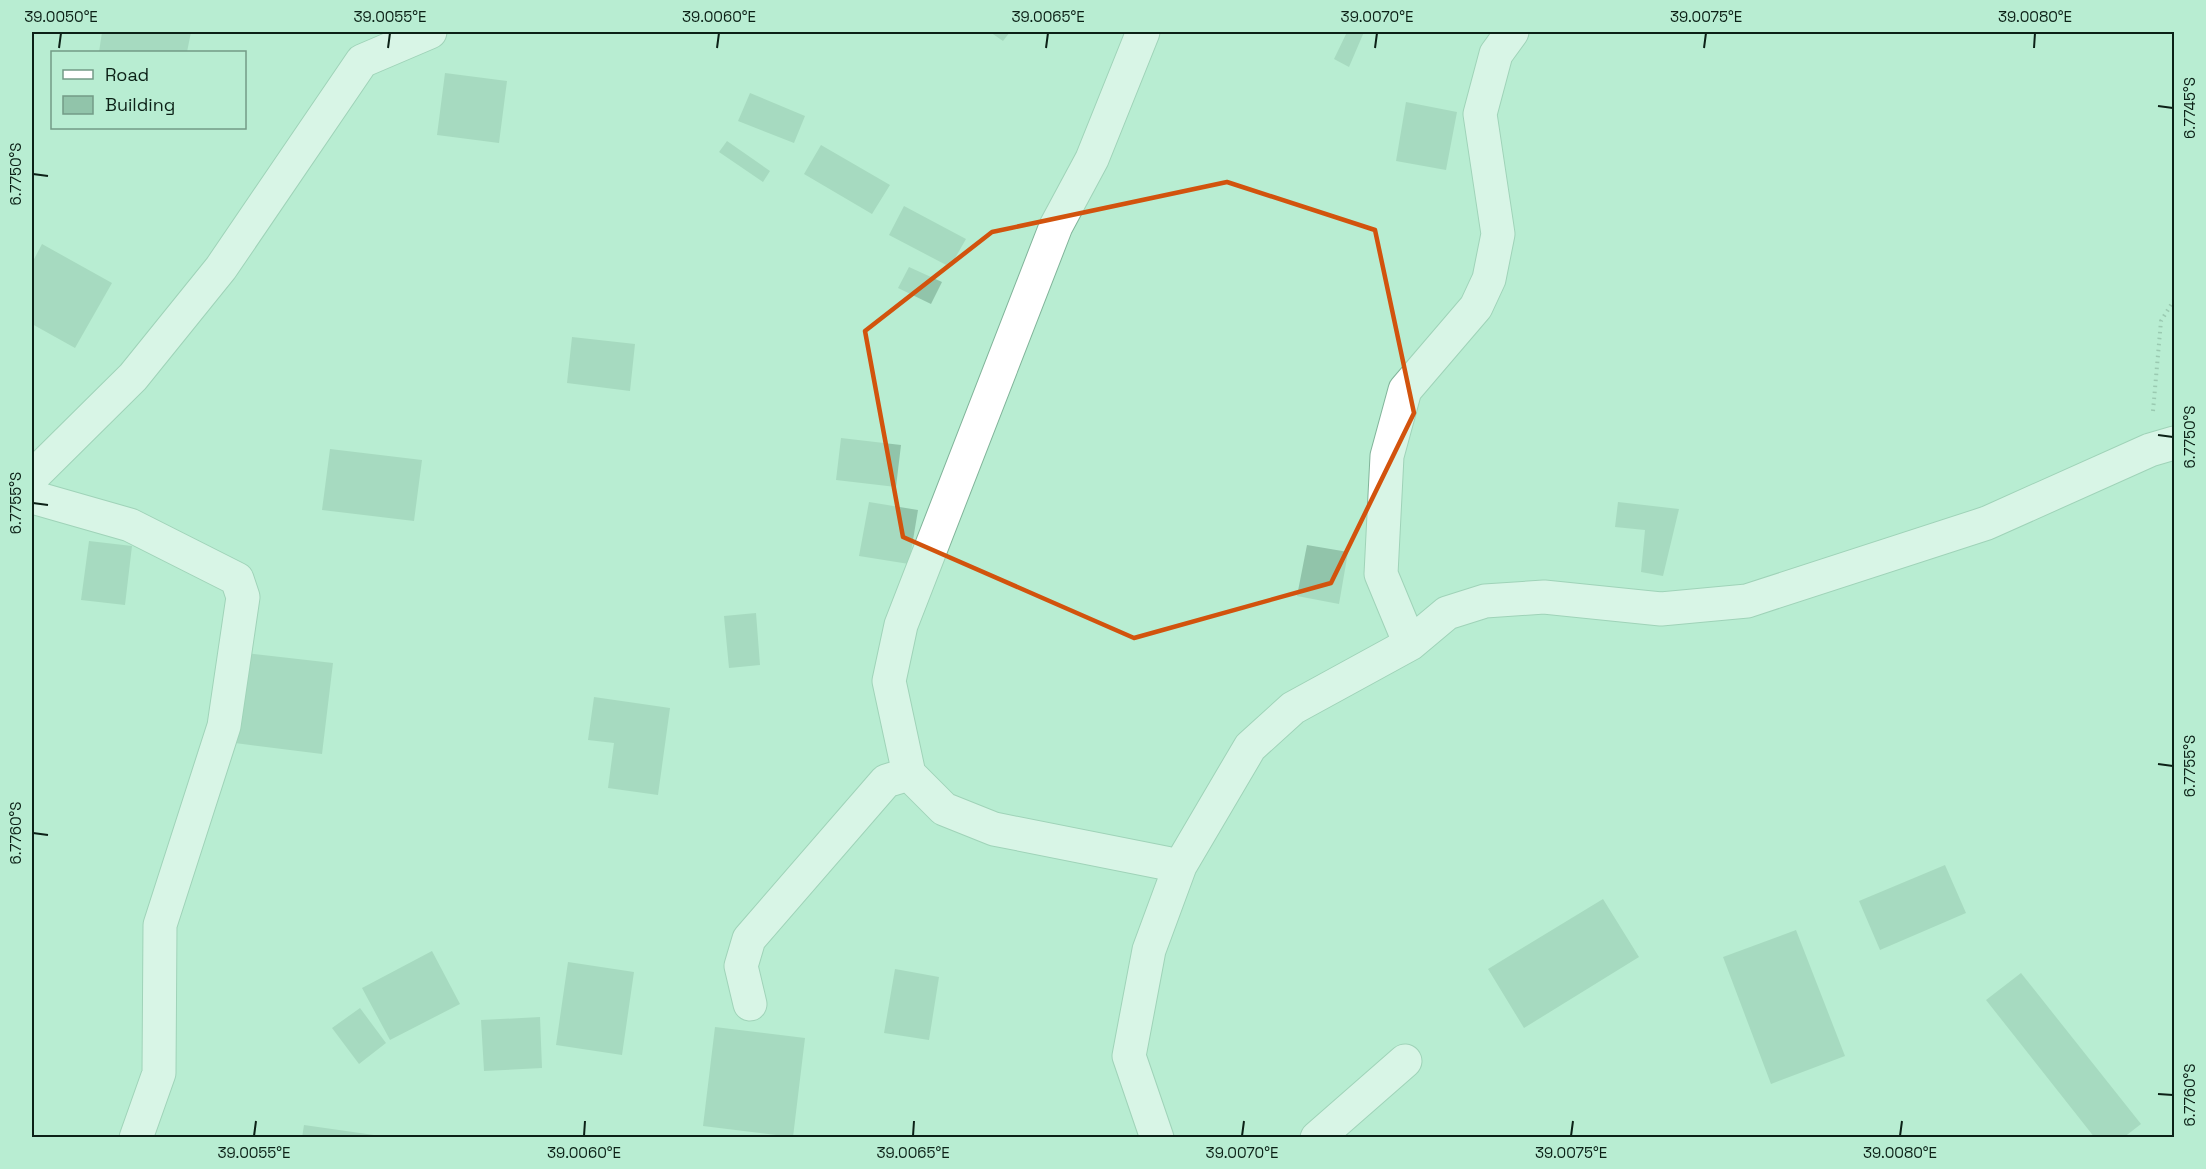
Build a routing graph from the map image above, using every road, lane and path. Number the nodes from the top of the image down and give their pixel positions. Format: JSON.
{"nodes":[{"id":1,"x":430,"y":32,"type":"edge"},
{"id":2,"x":1143,"y":32,"type":"edge"},
{"id":3,"x":1512,"y":32,"type":"edge"},
{"id":4,"x":2175,"y":300,"type":"edge"},
{"id":5,"x":2162,"y":447,"type":"edge"},
{"id":6,"x":32,"y":477,"type":"edge"},
{"id":7,"x":32,"y":497,"type":"edge"},
{"id":8,"x":1410,"y":644,"type":"junction"},
{"id":9,"x":909,"y":774,"type":"junction"},
{"id":10,"x":1180,"y":866,"type":"junction"},
{"id":11,"x":750,"y":1004,"type":"dead end"},
{"id":12,"x":1405,"y":1061,"type":"dead end"},
{"id":13,"x":136,"y":1137,"type":"edge"},
{"id":14,"x":1157,"y":1137,"type":"edge"},
{"id":15,"x":1317,"y":1137,"type":"edge"}],
"edges":[{"from":1,"to":6,"type":"street"},
{"from":2,"to":9,"type":"street"},
{"from":3,"to":8,"type":"street"},
{"from":4,"to":5,"type":"path"},
{"from":5,"to":8,"type":"street"},
{"from":7,"to":13,"type":"street"},
{"from":8,"to":10,"type":"street"},
{"from":9,"to":10,"type":"street"},
{"from":9,"to":11,"type":"street"},
{"from":10,"to":14,"type":"street"},
{"from":12,"to":15,"type":"street"}]}
